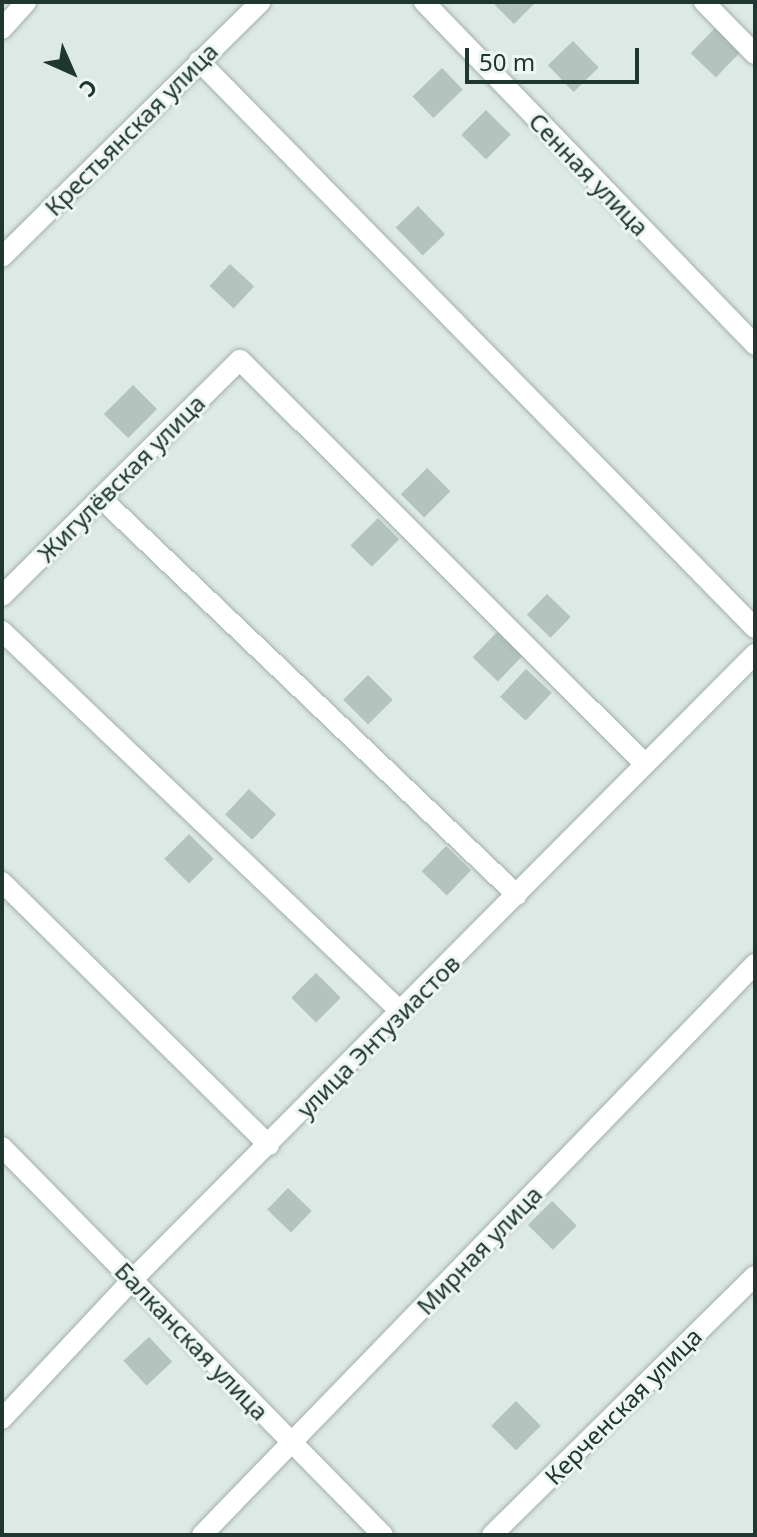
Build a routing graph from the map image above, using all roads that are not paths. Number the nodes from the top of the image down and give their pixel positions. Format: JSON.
{"nodes":[{"id":1,"x":26,"y":2,"type":"edge"},
{"id":2,"x":261,"y":2,"type":"edge"},
{"id":3,"x":424,"y":2,"type":"edge"},
{"id":4,"x":704,"y":2,"type":"edge"},
{"id":5,"x":2,"y":29,"type":"edge"},
{"id":6,"x":755,"y":54,"type":"edge"},
{"id":7,"x":199,"y":61,"type":"junction"},
{"id":8,"x":2,"y":257,"type":"edge"},
{"id":9,"x":755,"y":345,"type":"edge"},
{"id":10,"x":101,"y":498,"type":"junction"},
{"id":11,"x":2,"y":596,"type":"edge"},
{"id":12,"x":755,"y":628,"type":"edge"},
{"id":13,"x":2,"y":631,"type":"edge"},
{"id":14,"x":755,"y":654,"type":"edge"},
{"id":15,"x":644,"y":763,"type":"junction"},
{"id":16,"x":2,"y":882,"type":"edge"},
{"id":17,"x":517,"y":895,"type":"junction"},
{"id":18,"x":755,"y":964,"type":"edge"},
{"id":19,"x":400,"y":1011,"type":"junction"},
{"id":20,"x":269,"y":1145,"type":"junction"},
{"id":21,"x":2,"y":1147,"type":"edge"},
{"id":22,"x":755,"y":1276,"type":"edge"},
{"id":23,"x":132,"y":1280,"type":"junction"},
{"id":24,"x":6,"y":1407,"type":"edge"},
{"id":25,"x":293,"y":1444,"type":"junction"},
{"id":26,"x":202,"y":1535,"type":"edge"},
{"id":27,"x":383,"y":1535,"type":"edge"},
{"id":28,"x":492,"y":1535,"type":"edge"}],
"edges":[{"from":1,"to":5,"type":"street"},
{"from":2,"to":7,"type":"street","name":"Крестьянская улица"},
{"from":3,"to":9,"type":"street","name":"Сенная улица"},
{"from":4,"to":6,"type":"street"},
{"from":7,"to":8,"type":"street","name":"Крестьянская улица"},
{"from":7,"to":12,"type":"street"},
{"from":10,"to":11,"type":"street","name":"Жигулёвская улица"},
{"from":10,"to":15,"type":"street","name":"Жигулёвская улица"},
{"from":10,"to":17,"type":"street"},
{"from":13,"to":19,"type":"street"},
{"from":14,"to":15,"type":"street","name":"улица Энтузиастов"},
{"from":15,"to":17,"type":"street","name":"улица Энтузиастов"},
{"from":16,"to":20,"type":"street"},
{"from":17,"to":19,"type":"street","name":"улица Энтузиастов"},
{"from":18,"to":25,"type":"street","name":"Мирная улица"},
{"from":19,"to":20,"type":"street","name":"улица Энтузиастов"},
{"from":20,"to":23,"type":"street","name":"улица Энтузиастов"},
{"from":21,"to":23,"type":"street","name":"Балканская улица"},
{"from":22,"to":28,"type":"street","name":"Керченская улица"},
{"from":23,"to":24,"type":"street","name":"улица Энтузиастов"},
{"from":23,"to":25,"type":"street","name":"Балканская улица"},
{"from":25,"to":26,"type":"street","name":"Мирная улица"},
{"from":25,"to":27,"type":"street","name":"Балканская улица"}]}
